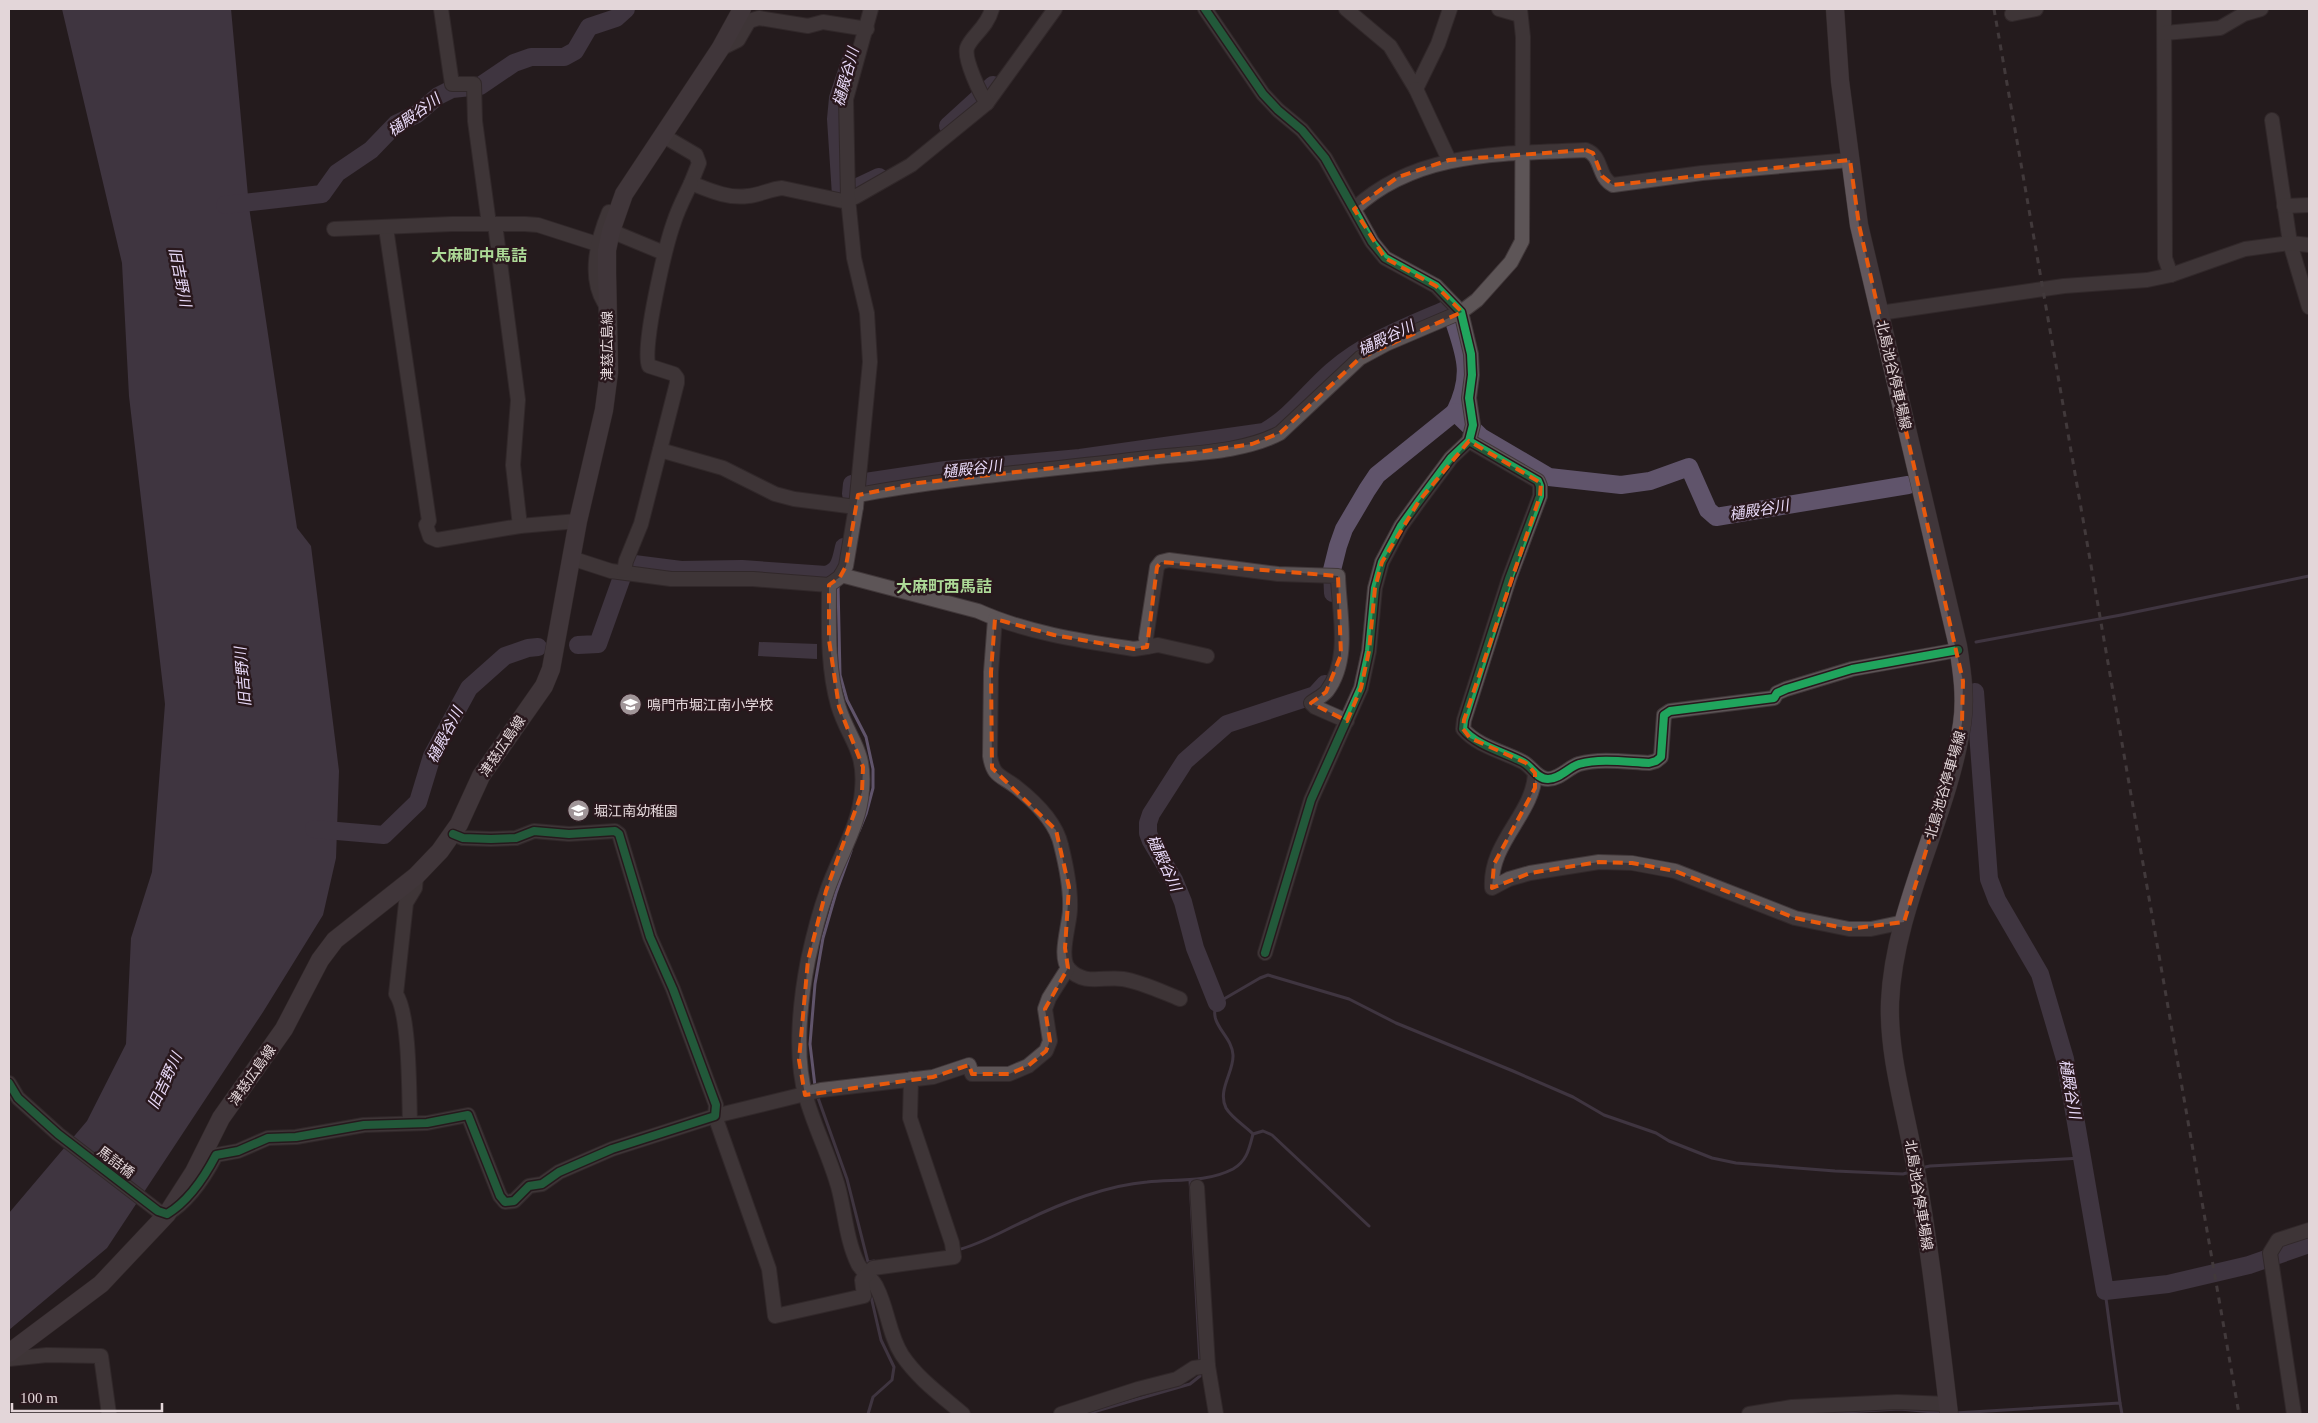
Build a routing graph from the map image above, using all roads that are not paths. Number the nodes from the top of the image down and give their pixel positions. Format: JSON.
{"nodes":[{"id":1,"x":441,"y":9,"type":"edge"},
{"id":2,"x":732,"y":9,"type":"edge"},
{"id":3,"x":742,"y":9,"type":"edge"},
{"id":4,"x":872,"y":9,"type":"edge"},
{"id":5,"x":992,"y":9,"type":"edge"},
{"id":6,"x":1055,"y":9,"type":"edge"},
{"id":7,"x":1205,"y":9,"type":"edge"},
{"id":8,"x":1346,"y":9,"type":"edge"},
{"id":9,"x":1450,"y":9,"type":"edge"},
{"id":10,"x":1499,"y":9,"type":"edge"},
{"id":11,"x":1836,"y":9,"type":"edge"},
{"id":12,"x":2036,"y":9,"type":"edge"},
{"id":13,"x":2164,"y":9,"type":"edge"},
{"id":14,"x":2261,"y":9,"type":"edge"},
{"id":15,"x":1520,"y":12,"type":"edge"},
{"id":16,"x":2012,"y":14,"type":"dead end"},
{"id":17,"x":867,"y":29,"type":"junction"},
{"id":18,"x":2165,"y":33,"type":"junction"},
{"id":19,"x":722,"y":45,"type":"junction"},
{"id":20,"x":1416,"y":89,"type":"junction"},
{"id":21,"x":984,"y":99,"type":"junction"},
{"id":22,"x":2272,"y":120,"type":"dead end"},
{"id":23,"x":662,"y":134,"type":"junction"},
{"id":24,"x":1521,"y":153,"type":"junction"},
{"id":25,"x":1449,"y":160,"type":"junction"},
{"id":26,"x":1850,"y":160,"type":"junction"},
{"id":27,"x":691,"y":183,"type":"junction"},
{"id":28,"x":848,"y":193,"type":"junction"},
{"id":29,"x":624,"y":194,"type":"junction"},
{"id":30,"x":2309,"y":205,"type":"edge"},
{"id":31,"x":2284,"y":206,"type":"junction"},
{"id":32,"x":1354,"y":209,"type":"junction"},
{"id":33,"x":492,"y":224,"type":"junction"},
{"id":34,"x":386,"y":228,"type":"junction"},
{"id":35,"x":334,"y":230,"type":"dead end"},
{"id":36,"x":611,"y":231,"type":"junction"},
{"id":37,"x":595,"y":243,"type":"junction"},
{"id":38,"x":2290,"y":243,"type":"junction"},
{"id":39,"x":2309,"y":244,"type":"edge"},
{"id":40,"x":664,"y":254,"type":"junction"},
{"id":41,"x":2171,"y":276,"type":"junction"},
{"id":42,"x":607,"y":307,"type":"junction"},
{"id":43,"x":2309,"y":307,"type":"edge"},
{"id":44,"x":1880,"y":313,"type":"junction"},
{"id":45,"x":1454,"y":315,"type":"junction"},
{"id":46,"x":1471,"y":433,"type":"junction"},
{"id":47,"x":660,"y":450,"type":"junction"},
{"id":48,"x":858,"y":493,"type":"junction"},
{"id":49,"x":578,"y":521,"type":"junction"},
{"id":50,"x":520,"y":526,"type":"junction"},
{"id":51,"x":571,"y":558,"type":"junction"},
{"id":52,"x":627,"y":572,"type":"junction"},
{"id":53,"x":836,"y":580,"type":"junction"},
{"id":54,"x":995,"y":619,"type":"junction"},
{"id":55,"x":1147,"y":647,"type":"junction"},
{"id":56,"x":1958,"y":650,"type":"junction"},
{"id":57,"x":1207,"y":656,"type":"dead end"},
{"id":58,"x":1347,"y":721,"type":"junction"},
{"id":59,"x":1535,"y":773,"type":"junction"},
{"id":60,"x":452,"y":834,"type":"junction"},
{"id":61,"x":416,"y":876,"type":"junction"},
{"id":62,"x":1904,"y":922,"type":"junction"},
{"id":63,"x":1265,"y":953,"type":"dead end"},
{"id":64,"x":1068,"y":968,"type":"junction"},
{"id":65,"x":1180,"y":999,"type":"dead end"},
{"id":66,"x":911,"y":1079,"type":"junction"},
{"id":67,"x":9,"y":1083,"type":"edge"},
{"id":68,"x":812,"y":1092,"type":"junction"},
{"id":69,"x":716,"y":1116,"type":"junction"},
{"id":70,"x":410,"y":1123,"type":"junction"},
{"id":71,"x":1197,"y":1187,"type":"dead end"},
{"id":72,"x":163,"y":1212,"type":"junction"},
{"id":73,"x":2309,"y":1230,"type":"edge"},
{"id":74,"x":867,"y":1274,"type":"junction"},
{"id":75,"x":9,"y":1353,"type":"edge"},
{"id":76,"x":9,"y":1359,"type":"edge"},
{"id":77,"x":1202,"y":1367,"type":"junction"},
{"id":78,"x":1949,"y":1409,"type":"edge"},
{"id":79,"x":109,"y":1414,"type":"edge"},
{"id":80,"x":963,"y":1414,"type":"edge"},
{"id":81,"x":1061,"y":1414,"type":"edge"},
{"id":82,"x":1216,"y":1414,"type":"edge"},
{"id":83,"x":1749,"y":1414,"type":"edge"},
{"id":84,"x":2294,"y":1414,"type":"edge"}],
"edges":[{"from":1,"to":33,"type":"street"},
{"from":2,"to":19,"type":"street"},
{"from":3,"to":19,"type":"main road","name":"津慈広島線"},
{"from":4,"to":17,"type":"street"},
{"from":5,"to":21,"type":"street"},
{"from":6,"to":21,"type":"street"},
{"from":7,"to":32,"type":"street"},
{"from":8,"to":20,"type":"street"},
{"from":9,"to":20,"type":"street"},
{"from":10,"to":15,"type":"street"},
{"from":11,"to":26,"type":"main road","name":"北島池谷停車場線"},
{"from":12,"to":16,"type":"street"},
{"from":13,"to":18,"type":"street"},
{"from":14,"to":18,"type":"street"},
{"from":15,"to":24,"type":"street"},
{"from":17,"to":19,"type":"street"},
{"from":17,"to":28,"type":"street"},
{"from":18,"to":41,"type":"street"},
{"from":19,"to":23,"type":"main road","name":"津慈広島線"},
{"from":20,"to":25,"type":"street"},
{"from":21,"to":28,"type":"street"},
{"from":22,"to":31,"type":"street"},
{"from":23,"to":27,"type":"street"},
{"from":23,"to":29,"type":"main road","name":"津慈広島線"},
{"from":24,"to":25,"type":"street"},
{"from":24,"to":26,"type":"street"},
{"from":24,"to":45,"type":"street"},
{"from":25,"to":32,"type":"street"},
{"from":26,"to":44,"type":"main road","name":"北島池谷停車場線"},
{"from":27,"to":28,"type":"street"},
{"from":27,"to":40,"type":"street"},
{"from":28,"to":48,"type":"street"},
{"from":29,"to":36,"type":"main road","name":"津慈広島線"},
{"from":29,"to":37,"type":"street"},
{"from":30,"to":31,"type":"street"},
{"from":31,"to":38,"type":"street"},
{"from":32,"to":45,"type":"street"},
{"from":33,"to":34,"type":"street"},
{"from":33,"to":37,"type":"street"},
{"from":33,"to":50,"type":"street"},
{"from":34,"to":35,"type":"street"},
{"from":34,"to":50,"type":"street"},
{"from":36,"to":40,"type":"street"},
{"from":36,"to":42,"type":"main road","name":"津慈広島線"},
{"from":37,"to":42,"type":"street"},
{"from":38,"to":39,"type":"street"},
{"from":38,"to":41,"type":"street"},
{"from":38,"to":43,"type":"street"},
{"from":40,"to":47,"type":"street"},
{"from":41,"to":44,"type":"street"},
{"from":42,"to":49,"type":"main road","name":"津慈広島線"},
{"from":44,"to":56,"type":"main road","name":"北島池谷停車場線"},
{"from":45,"to":46,"type":"street"},
{"from":45,"to":48,"type":"street"},
{"from":46,"to":58,"type":"street"},
{"from":46,"to":59,"type":"street"},
{"from":47,"to":48,"type":"street"},
{"from":47,"to":52,"type":"street"},
{"from":48,"to":53,"type":"street"},
{"from":49,"to":50,"type":"street"},
{"from":49,"to":51,"type":"main road","name":"津慈広島線"},
{"from":51,"to":52,"type":"street"},
{"from":51,"to":60,"type":"main road","name":"津慈広島線"},
{"from":52,"to":53,"type":"street"},
{"from":53,"to":54,"type":"street"},
{"from":53,"to":68,"type":"street"},
{"from":54,"to":55,"type":"street"},
{"from":54,"to":64,"type":"street"},
{"from":55,"to":57,"type":"street"},
{"from":55,"to":58,"type":"street"},
{"from":56,"to":59,"type":"street"},
{"from":56,"to":62,"type":"main road","name":"北島池谷停車場線"},
{"from":58,"to":63,"type":"street"},
{"from":59,"to":62,"type":"street"},
{"from":60,"to":61,"type":"main road","name":"津慈広島線"},
{"from":60,"to":69,"type":"street"},
{"from":61,"to":70,"type":"street"},
{"from":61,"to":72,"type":"main road","name":"津慈広島線"},
{"from":62,"to":78,"type":"main road","name":"北島池谷停車場線"},
{"from":64,"to":65,"type":"street"},
{"from":64,"to":66,"type":"street"},
{"from":66,"to":68,"type":"street"},
{"from":66,"to":74,"type":"street"},
{"from":67,"to":72,"type":"street","name":"馬詰橋"},
{"from":68,"to":69,"type":"street"},
{"from":68,"to":74,"type":"street"},
{"from":69,"to":70,"type":"street"},
{"from":69,"to":74,"type":"street"},
{"from":70,"to":72,"type":"street"},
{"from":71,"to":77,"type":"street"},
{"from":72,"to":75,"type":"main road","name":"津慈広島線"},
{"from":73,"to":84,"type":"street"},
{"from":74,"to":80,"type":"street"},
{"from":76,"to":79,"type":"street"},
{"from":77,"to":81,"type":"street"},
{"from":77,"to":82,"type":"street"},
{"from":78,"to":83,"type":"street"}]}
